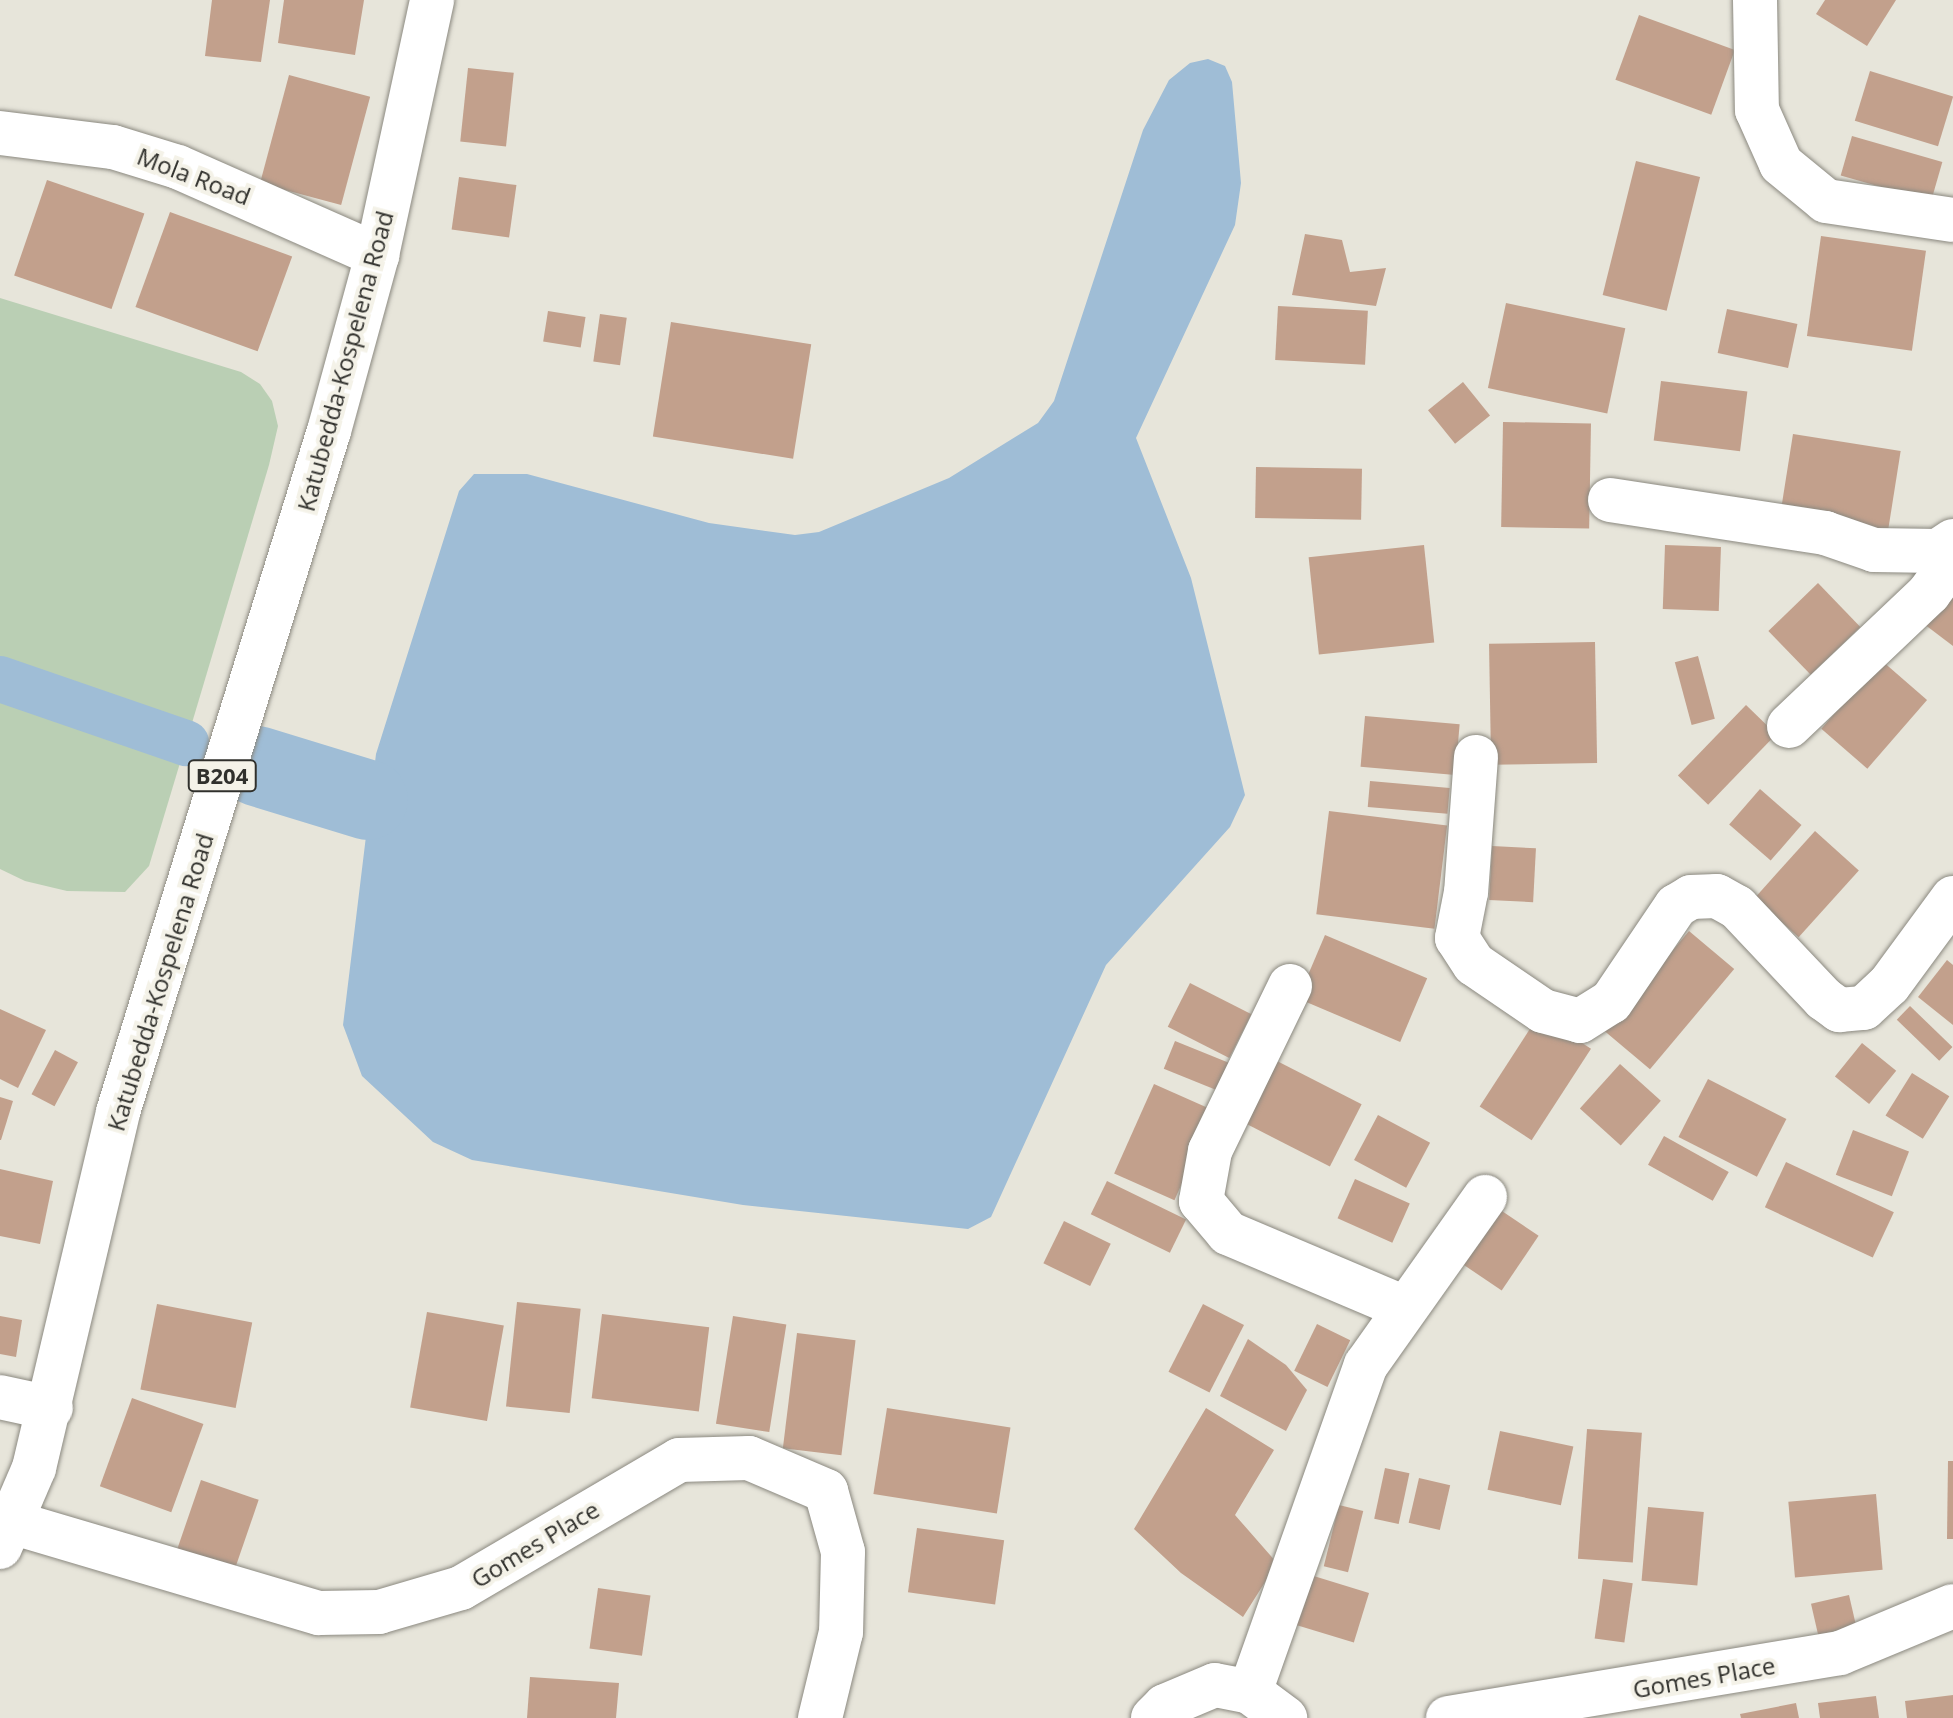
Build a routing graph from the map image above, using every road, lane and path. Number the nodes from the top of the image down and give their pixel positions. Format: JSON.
{"nodes":[{"id":1,"x":432,"y":0,"type":"edge"},
{"id":2,"x":1755,"y":0,"type":"edge"},
{"id":3,"x":0,"y":133,"type":"edge"},
{"id":4,"x":1953,"y":220,"type":"edge"},
{"id":5,"x":377,"y":255,"type":"junction"},
{"id":6,"x":1610,"y":500,"type":"dead end"},
{"id":7,"x":1953,"y":541,"type":"edge"},
{"id":8,"x":1953,"y":560,"type":"edge"},
{"id":9,"x":1789,"y":726,"type":"dead end"},
{"id":10,"x":1476,"y":757,"type":"dead end"},
{"id":11,"x":1953,"y":898,"type":"edge"},
{"id":12,"x":1290,"y":986,"type":"dead end"},
{"id":13,"x":1485,"y":1197,"type":"dead end"},
{"id":14,"x":1405,"y":1308,"type":"junction"},
{"id":15,"x":0,"y":1397,"type":"edge"},
{"id":16,"x":51,"y":1408,"type":"junction"},
{"id":17,"x":6,"y":1535,"type":"edge"},
{"id":18,"x":1953,"y":1606,"type":"edge"},
{"id":19,"x":1250,"y":1692,"type":"junction"},
{"id":20,"x":820,"y":1718,"type":"edge"},
{"id":21,"x":1153,"y":1718,"type":"edge"},
{"id":22,"x":1285,"y":1718,"type":"edge"},
{"id":23,"x":1448,"y":1718,"type":"edge"}],
"edges":[{"from":1,"to":5,"type":"street","name":"Katubedda-Kospelena Road","number":"B204"},
{"from":2,"to":4,"type":"street"},
{"from":3,"to":5,"type":"street","name":"Mola Road"},
{"from":5,"to":16,"type":"street","name":"Katubedda-Kospelena Road","number":"B204"},
{"from":6,"to":7,"type":"street"},
{"from":8,"to":9,"type":"street"},
{"from":10,"to":11,"type":"street"},
{"from":12,"to":14,"type":"street"},
{"from":13,"to":14,"type":"street"},
{"from":14,"to":19,"type":"street"},
{"from":15,"to":16,"type":"street"},
{"from":16,"to":17,"type":"street","name":"Katubedda-Kospelena Road","number":"B204"},
{"from":17,"to":20,"type":"street","name":"Gomes Place"},
{"from":18,"to":23,"type":"street","name":"Gomes Place"},
{"from":19,"to":21,"type":"street"},
{"from":19,"to":22,"type":"street"}]}
